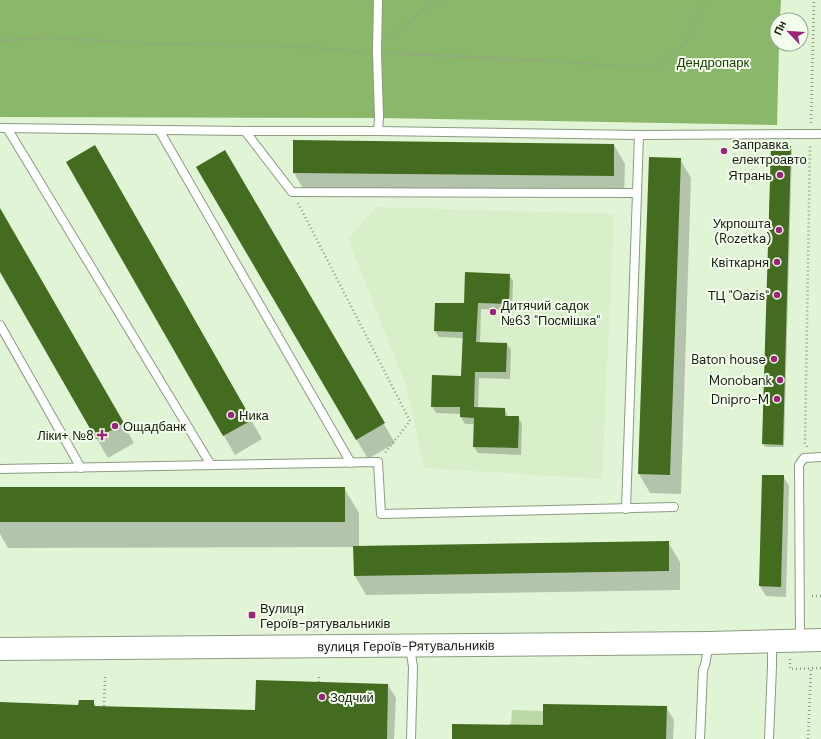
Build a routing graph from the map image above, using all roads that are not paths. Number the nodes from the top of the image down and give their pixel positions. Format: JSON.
{"nodes":[{"id":1,"x":378,"y":0,"type":"edge"},
{"id":2,"x":3,"y":128,"type":"edge"},
{"id":3,"x":158,"y":130,"type":"junction"},
{"id":4,"x":245,"y":131,"type":"junction"},
{"id":5,"x":378,"y":131,"type":"junction"},
{"id":6,"x":821,"y":134,"type":"edge"},
{"id":7,"x":639,"y":135,"type":"junction"},
{"id":8,"x":637,"y":193,"type":"junction"},
{"id":9,"x":0,"y":325,"type":"edge"},
{"id":10,"x":817,"y":457,"type":"edge"},
{"id":11,"x":351,"y":462,"type":"junction"},
{"id":12,"x":211,"y":465,"type":"junction"},
{"id":13,"x":81,"y":468,"type":"junction"},
{"id":14,"x":0,"y":469,"type":"edge"},
{"id":15,"x":674,"y":508,"type":"dead end"},
{"id":16,"x":626,"y":509,"type":"junction"},
{"id":17,"x":772,"y":641,"type":"junction"},
{"id":18,"x":809,"y":641,"type":"edge"},
{"id":19,"x":709,"y":643,"type":"junction"},
{"id":20,"x":409,"y":647,"type":"junction"},
{"id":21,"x":0,"y":649,"type":"edge"},
{"id":22,"x":411,"y":739,"type":"edge"},
{"id":23,"x":700,"y":739,"type":"edge"},
{"id":24,"x":769,"y":739,"type":"edge"}],
"edges":[{"from":1,"to":5,"type":"lane"},
{"from":2,"to":3,"type":"lane"},
{"from":2,"to":12,"type":"lane"},
{"from":3,"to":4,"type":"lane"},
{"from":3,"to":11,"type":"lane"},
{"from":4,"to":5,"type":"lane"},
{"from":4,"to":8,"type":"lane"},
{"from":5,"to":7,"type":"lane"},
{"from":6,"to":7,"type":"lane"},
{"from":7,"to":8,"type":"lane"},
{"from":8,"to":16,"type":"lane"},
{"from":9,"to":13,"type":"lane"},
{"from":10,"to":18,"type":"lane"},
{"from":11,"to":12,"type":"lane"},
{"from":11,"to":16,"type":"lane"},
{"from":12,"to":13,"type":"lane"},
{"from":13,"to":14,"type":"lane"},
{"from":15,"to":16,"type":"lane"},
{"from":17,"to":18,"type":"main road","name":"вулиця Героїв-Рятувальників"},
{"from":17,"to":19,"type":"main road","name":"вулиця Героїв-Рятувальників"},
{"from":17,"to":24,"type":"lane"},
{"from":19,"to":20,"type":"main road","name":"вулиця Героїв-Рятувальників"},
{"from":19,"to":23,"type":"lane"},
{"from":20,"to":21,"type":"main road","name":"вулиця Героїв-Рятувальників"},
{"from":20,"to":22,"type":"lane"}]}
